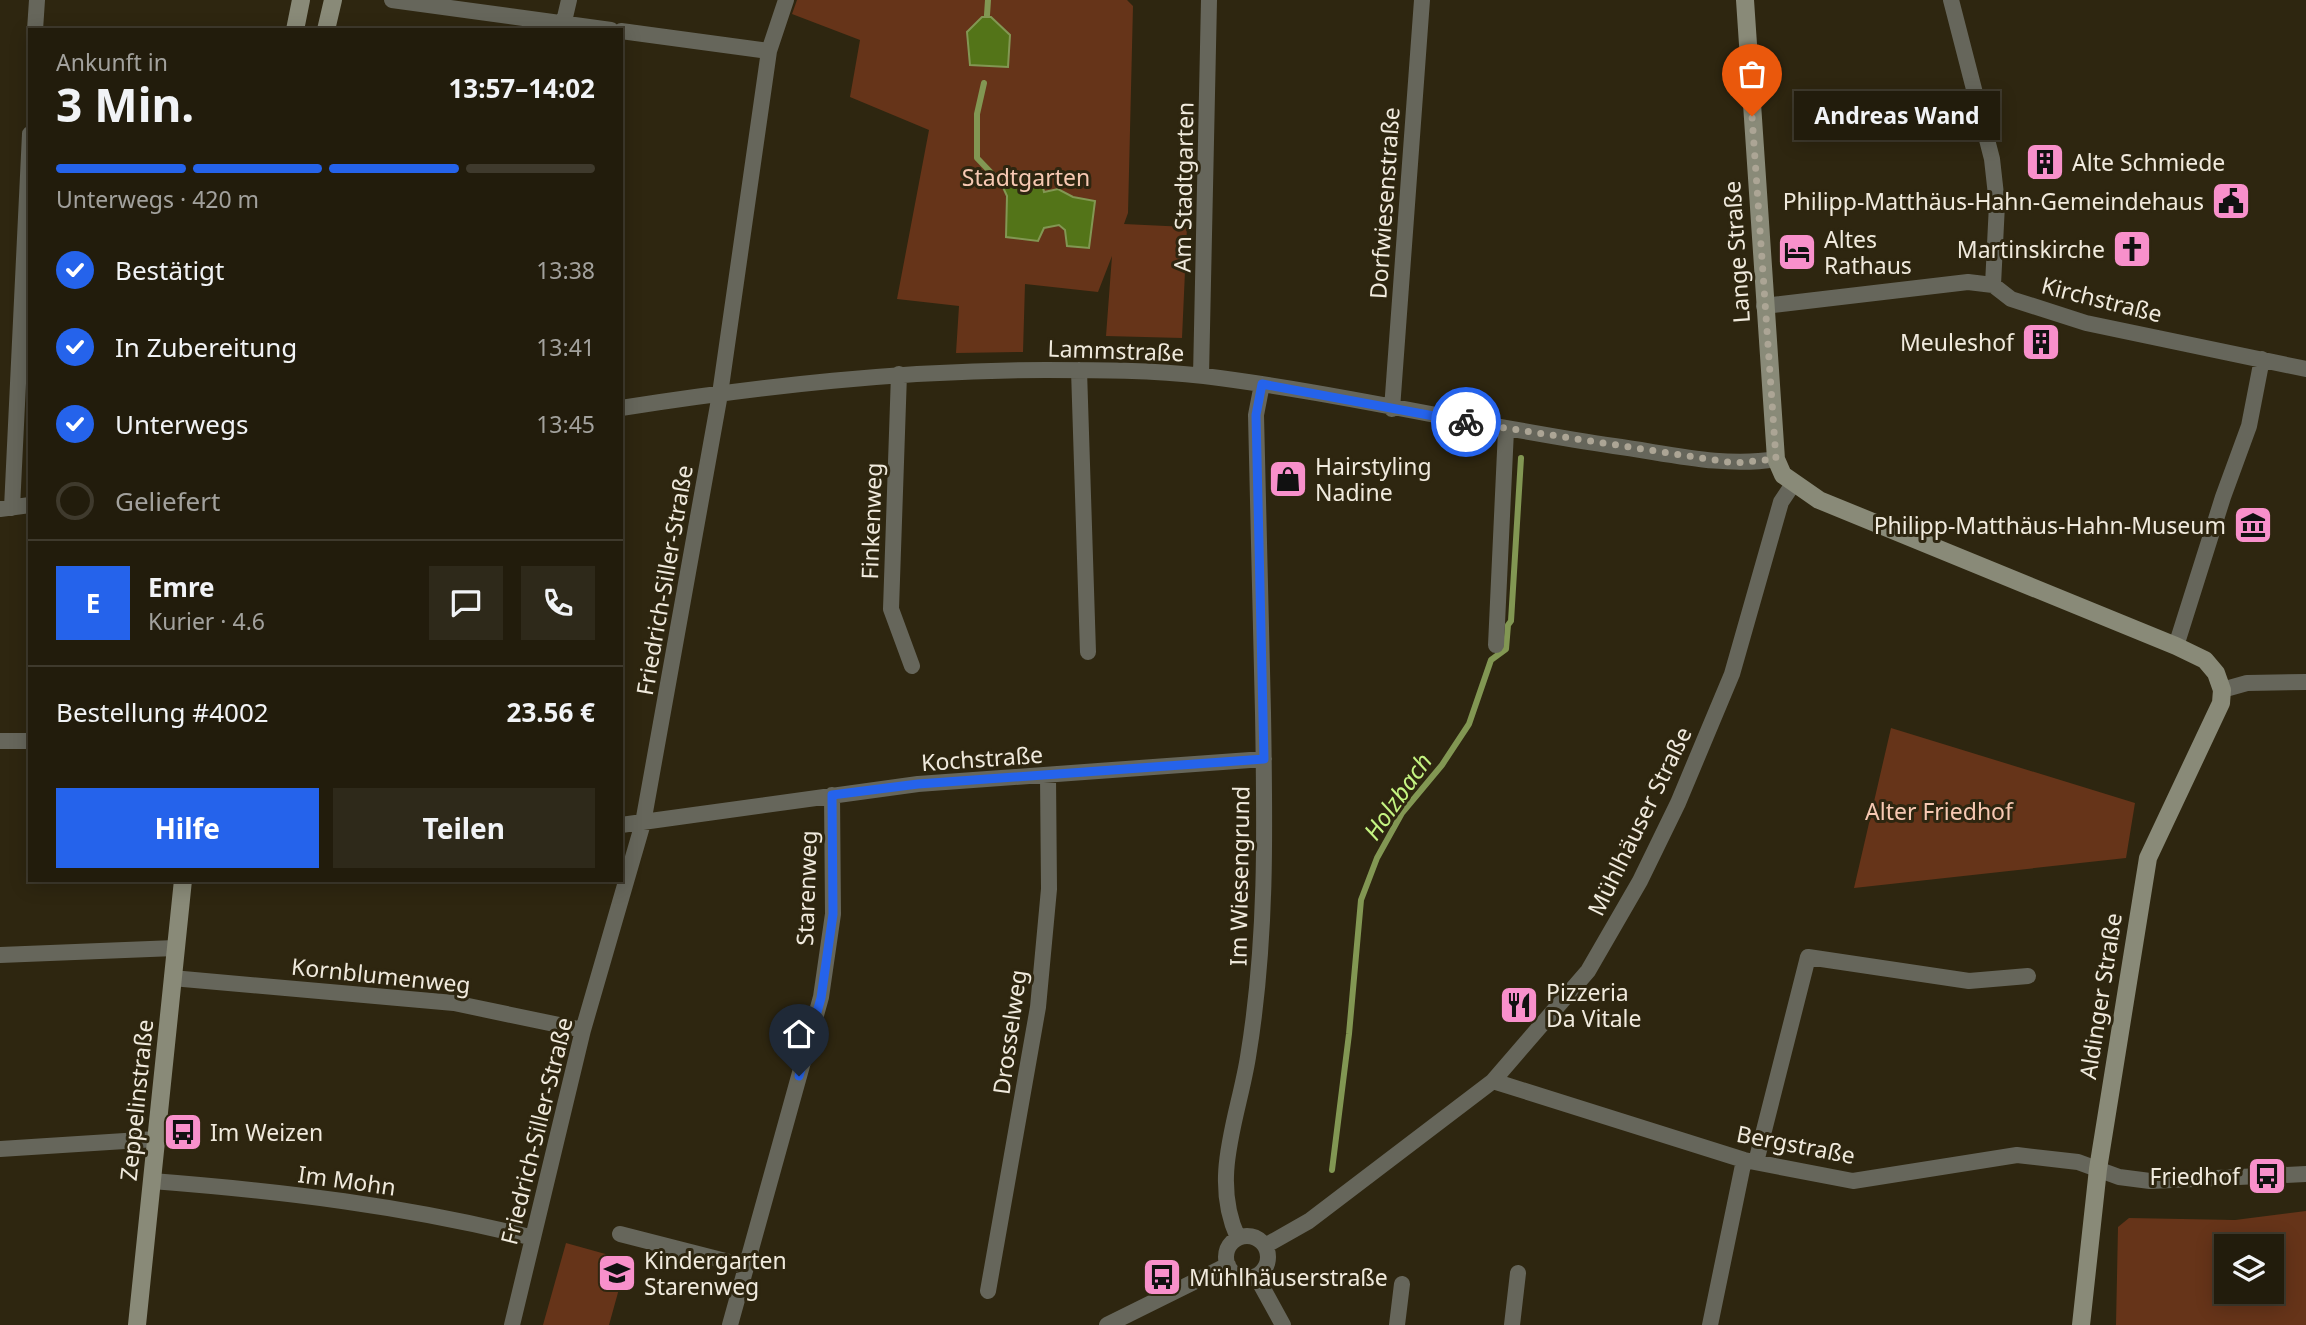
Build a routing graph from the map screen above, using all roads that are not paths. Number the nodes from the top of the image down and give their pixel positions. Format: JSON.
{"nodes":[{"id":1,"x":37,"y":0,"type":"edge"},
{"id":2,"x":301,"y":0,"type":"edge"},
{"id":3,"x":333,"y":0,"type":"edge"},
{"id":4,"x":391,"y":0,"type":"edge"},
{"id":5,"x":569,"y":0,"type":"edge"},
{"id":6,"x":786,"y":0,"type":"edge"},
{"id":7,"x":1209,"y":0,"type":"edge"},
{"id":8,"x":1422,"y":0,"type":"edge"},
{"id":9,"x":1745,"y":0,"type":"edge"},
{"id":10,"x":1951,"y":0,"type":"edge"},
{"id":11,"x":563,"y":27,"type":"edge"},
{"id":12,"x":35,"y":28,"type":"edge"},
{"id":13,"x":295,"y":28,"type":"edge"},
{"id":14,"x":326,"y":28,"type":"edge"},
{"id":15,"x":623,"y":31,"type":"edge"},
{"id":16,"x":769,"y":51,"type":"junction"},
{"id":17,"x":28,"y":165,"type":"edge"},
{"id":18,"x":1993,"y":285,"type":"junction"},
{"id":19,"x":1764,"y":306,"type":"junction"},
{"id":20,"x":2262,"y":359,"type":"junction"},
{"id":21,"x":2306,"y":369,"type":"edge"},
{"id":22,"x":1079,"y":370,"type":"junction"},
{"id":23,"x":899,"y":374,"type":"junction"},
{"id":24,"x":1200,"y":376,"type":"junction"},
{"id":25,"x":1262,"y":384,"type":"junction"},
{"id":26,"x":720,"y":394,"type":"junction"},
{"id":27,"x":623,"y":408,"type":"edge"},
{"id":28,"x":1392,"y":409,"type":"junction"},
{"id":29,"x":1506,"y":430,"type":"junction"},
{"id":30,"x":1776,"y":459,"type":"junction"},
{"id":31,"x":1793,"y":484,"type":"junction"},
{"id":32,"x":28,"y":505,"type":"edge"},
{"id":33,"x":6,"y":508,"type":"edge"},
{"id":34,"x":1496,"y":645,"type":"dead end"},
{"id":35,"x":2176,"y":646,"type":"junction"},
{"id":36,"x":1088,"y":652,"type":"dead end"},
{"id":37,"x":912,"y":666,"type":"dead end"},
{"id":38,"x":2306,"y":682,"type":"edge"},
{"id":39,"x":2222,"y":690,"type":"junction"},
{"id":40,"x":0,"y":741,"type":"edge"},
{"id":41,"x":28,"y":741,"type":"edge"},
{"id":42,"x":1264,"y":759,"type":"junction"},
{"id":43,"x":1048,"y":776,"type":"junction"},
{"id":44,"x":832,"y":795,"type":"junction"},
{"id":45,"x":643,"y":822,"type":"junction"},
{"id":46,"x":623,"y":825,"type":"edge"},
{"id":47,"x":183,"y":882,"type":"edge"},
{"id":48,"x":175,"y":948,"type":"junction"},
{"id":49,"x":0,"y":955,"type":"edge"},
{"id":50,"x":2028,"y":976,"type":"dead end"},
{"id":51,"x":172,"y":978,"type":"junction"},
{"id":52,"x":583,"y":1030,"type":"junction"},
{"id":53,"x":1493,"y":1080,"type":"junction"},
{"id":54,"x":156,"y":1139,"type":"junction"},
{"id":55,"x":0,"y":1149,"type":"edge"},
{"id":56,"x":1750,"y":1161,"type":"junction"},
{"id":57,"x":2098,"y":1169,"type":"junction"},
{"id":58,"x":2306,"y":1174,"type":"edge"},
{"id":59,"x":152,"y":1181,"type":"junction"},
{"id":60,"x":620,"y":1234,"type":"dead end"},
{"id":61,"x":533,"y":1238,"type":"junction"},
{"id":62,"x":1238,"y":1238,"type":"junction"},
{"id":63,"x":1265,"y":1246,"type":"junction"},
{"id":64,"x":1228,"y":1265,"type":"junction"},
{"id":65,"x":745,"y":1266,"type":"junction"},
{"id":66,"x":1518,"y":1273,"type":"dead end"},
{"id":67,"x":1256,"y":1276,"type":"junction"},
{"id":68,"x":1402,"y":1284,"type":"dead end"},
{"id":69,"x":988,"y":1292,"type":"dead end"},
{"id":70,"x":137,"y":1325,"type":"edge"},
{"id":71,"x":512,"y":1325,"type":"edge"},
{"id":72,"x":730,"y":1325,"type":"edge"},
{"id":73,"x":1107,"y":1325,"type":"edge"},
{"id":74,"x":1283,"y":1325,"type":"edge"},
{"id":75,"x":1397,"y":1325,"type":"edge"},
{"id":76,"x":1512,"y":1325,"type":"edge"},
{"id":77,"x":1710,"y":1325,"type":"edge"},
{"id":78,"x":2081,"y":1325,"type":"edge"}],
"edges":[{"from":1,"to":12,"type":"street"},
{"from":2,"to":13,"type":"main road"},
{"from":3,"to":14,"type":"main road"},
{"from":4,"to":11,"type":"street"},
{"from":5,"to":11,"type":"street"},
{"from":6,"to":16,"type":"street","name":"Friedrich-Siller-Straße"},
{"from":7,"to":24,"type":"street","name":"Am Stadtgarten"},
{"from":8,"to":28,"type":"street","name":"Dorfwiesenstraße"},
{"from":9,"to":19,"type":"main road","name":"Lange Straße"},
{"from":10,"to":18,"type":"street"},
{"from":15,"to":16,"type":"street"},
{"from":16,"to":26,"type":"street","name":"Friedrich-Siller-Straße"},
{"from":17,"to":33,"type":"street"},
{"from":18,"to":19,"type":"street","name":"Kirchstraße"},
{"from":18,"to":20,"type":"street","name":"Kirchstraße"},
{"from":19,"to":30,"type":"main road","name":"Lange Straße"},
{"from":20,"to":21,"type":"street","name":"Kirchstraße"},
{"from":20,"to":35,"type":"street"},
{"from":22,"to":23,"type":"street","name":"Lammstraße"},
{"from":22,"to":24,"type":"street","name":"Lammstraße"},
{"from":22,"to":36,"type":"street"},
{"from":23,"to":26,"type":"street","name":"Lammstraße"},
{"from":23,"to":37,"type":"street","name":"Finkenweg"},
{"from":24,"to":25,"type":"street","name":"Lammstraße"},
{"from":25,"to":28,"type":"street","name":"Lammstraße"},
{"from":25,"to":42,"type":"street","name":"Im Wiesengrund"},
{"from":26,"to":27,"type":"street","name":"Lammstraße"},
{"from":26,"to":45,"type":"street","name":"Friedrich-Siller-Straße"},
{"from":28,"to":29,"type":"street","name":"Lammstraße"},
{"from":29,"to":30,"type":"street","name":"Lammstraße"},
{"from":29,"to":34,"type":"street"},
{"from":30,"to":31,"type":"main road"},
{"from":31,"to":35,"type":"main road"},
{"from":31,"to":53,"type":"street","name":"Mühlhäuser Straße"},
{"from":32,"to":33,"type":"street"},
{"from":35,"to":39,"type":"main road"},
{"from":38,"to":39,"type":"street"},
{"from":39,"to":57,"type":"main road","name":"Aldinger Straße"},
{"from":40,"to":41,"type":"street"},
{"from":42,"to":43,"type":"street","name":"Kochstraße"},
{"from":42,"to":62,"type":"street","name":"Im Wiesengrund"},
{"from":43,"to":44,"type":"street","name":"Kochstraße"},
{"from":43,"to":69,"type":"street","name":"Drosselweg"},
{"from":44,"to":45,"type":"street","name":"Kochstraße"},
{"from":44,"to":65,"type":"street","name":"Starenweg"},
{"from":45,"to":46,"type":"street","name":"Kochstraße"},
{"from":45,"to":52,"type":"street","name":"Friedrich-Siller-Straße"},
{"from":47,"to":48,"type":"main road","name":"Zeppelinstraße"},
{"from":48,"to":49,"type":"street"},
{"from":48,"to":51,"type":"main road","name":"Zeppelinstraße"},
{"from":50,"to":56,"type":"street"},
{"from":51,"to":52,"type":"street","name":"Kornblumenweg"},
{"from":51,"to":54,"type":"main road","name":"Zeppelinstraße"},
{"from":52,"to":61,"type":"street","name":"Friedrich-Siller-Straße"},
{"from":53,"to":56,"type":"street","name":"Bergstraße"},
{"from":53,"to":63,"type":"street","name":"Mühlhäuser Straße"},
{"from":54,"to":55,"type":"street"},
{"from":54,"to":59,"type":"main road","name":"Zeppelinstraße"},
{"from":56,"to":57,"type":"street","name":"Bergstraße"},
{"from":56,"to":77,"type":"street"},
{"from":57,"to":58,"type":"street","name":"Bergstraße"},
{"from":57,"to":78,"type":"main road","name":"Aldinger Straße"},
{"from":59,"to":61,"type":"street","name":"Im Mohn"},
{"from":59,"to":70,"type":"main road","name":"Zeppelinstraße"},
{"from":60,"to":65,"type":"street"},
{"from":61,"to":71,"type":"street","name":"Friedrich-Siller-Straße"},
{"from":62,"to":63,"type":"street"},
{"from":62,"to":64,"type":"street"},
{"from":63,"to":67,"type":"street"},
{"from":64,"to":67,"type":"street"},
{"from":64,"to":73,"type":"street"},
{"from":65,"to":72,"type":"street","name":"Starenweg"},
{"from":66,"to":76,"type":"street"},
{"from":67,"to":74,"type":"street"},
{"from":68,"to":75,"type":"street"}]}
